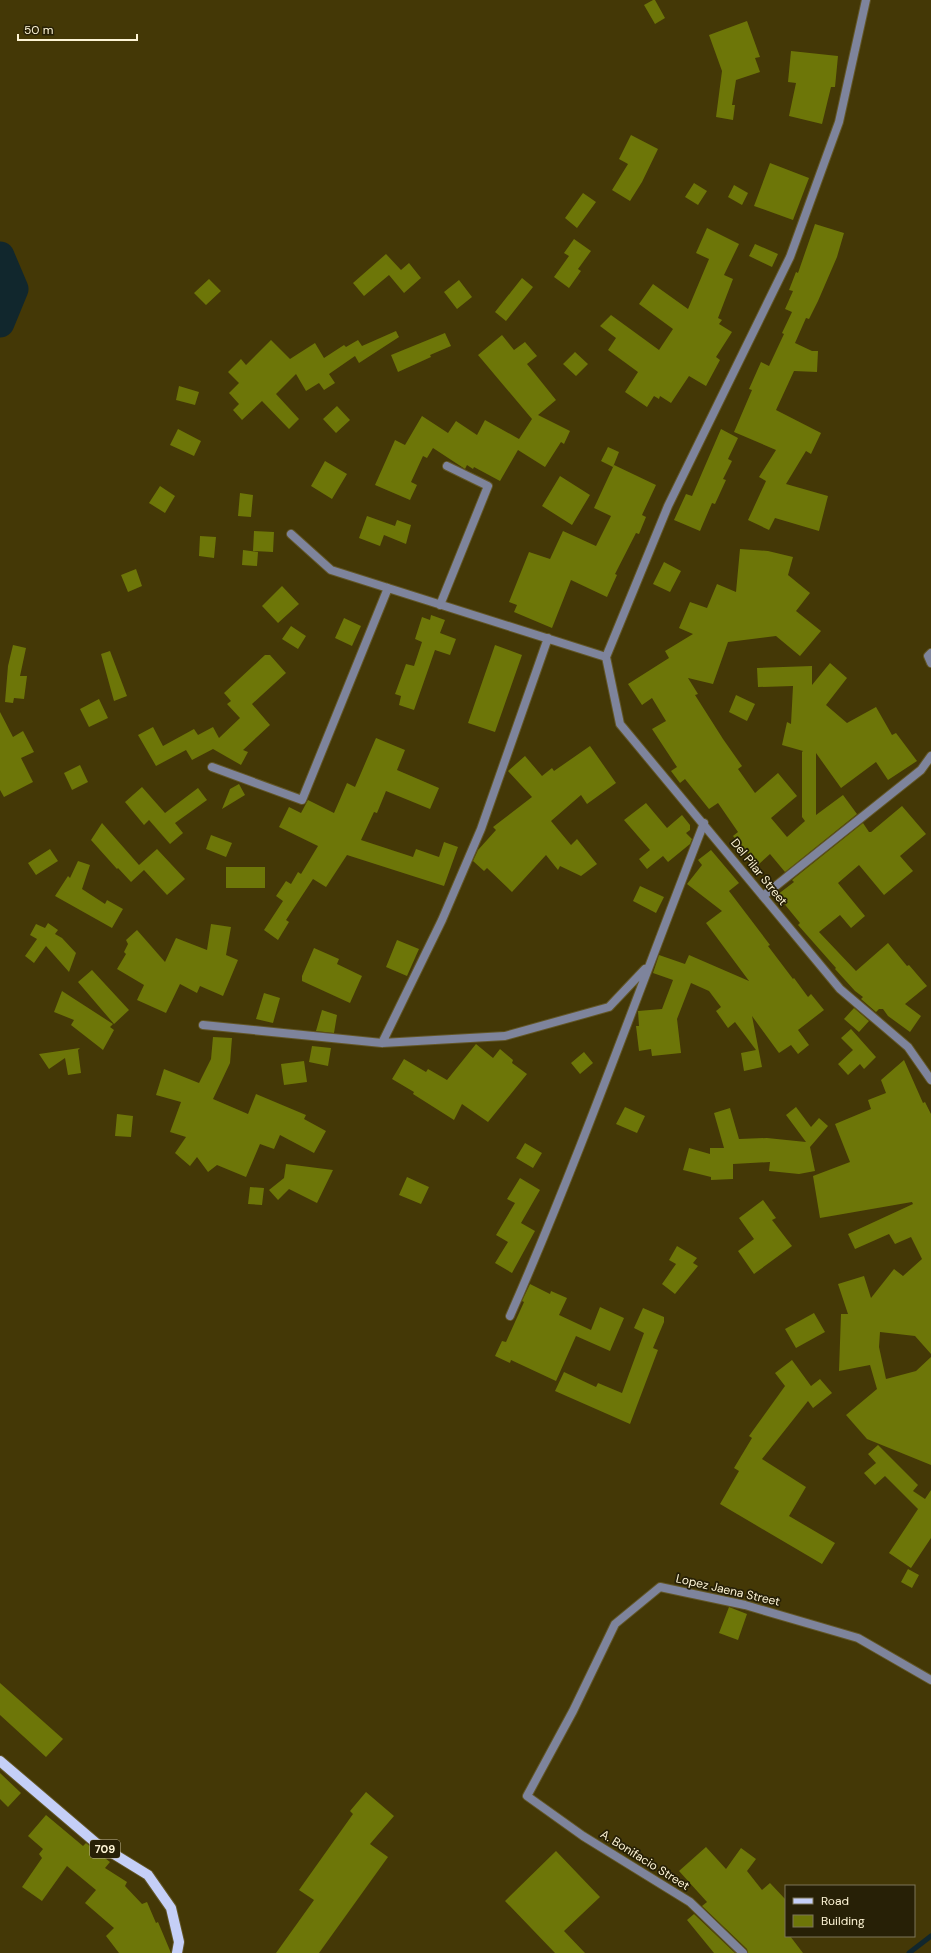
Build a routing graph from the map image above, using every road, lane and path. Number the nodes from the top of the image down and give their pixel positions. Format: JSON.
{"nodes":[{"id":1,"x":866,"y":0,"type":"edge"},
{"id":2,"x":447,"y":466,"type":"dead end"},
{"id":3,"x":291,"y":534,"type":"dead end"},
{"id":4,"x":388,"y":588,"type":"junction"},
{"id":5,"x":440,"y":605,"type":"junction"},
{"id":6,"x":548,"y":638,"type":"junction"},
{"id":7,"x":931,"y":653,"type":"edge"},
{"id":8,"x":606,"y":657,"type":"junction"},
{"id":9,"x":931,"y":663,"type":"edge"},
{"id":10,"x":931,"y":756,"type":"edge"},
{"id":11,"x":212,"y":767,"type":"dead end"},
{"id":12,"x":704,"y":823,"type":"junction"},
{"id":13,"x":763,"y":896,"type":"junction"},
{"id":14,"x":648,"y":965,"type":"junction"},
{"id":15,"x":203,"y":1025,"type":"dead end"},
{"id":16,"x":382,"y":1043,"type":"junction"},
{"id":17,"x":931,"y":1080,"type":"edge"},
{"id":18,"x":510,"y":1316,"type":"dead end"},
{"id":19,"x":931,"y":1680,"type":"edge"},
{"id":20,"x":0,"y":1761,"type":"edge"},
{"id":21,"x":527,"y":1796,"type":"joint"},
{"id":22,"x":177,"y":1953,"type":"edge"},
{"id":23,"x":743,"y":1953,"type":"edge"}],
"edges":[{"from":1,"to":8,"type":"street"},
{"from":2,"to":5,"type":"street"},
{"from":3,"to":4,"type":"street"},
{"from":4,"to":5,"type":"street"},
{"from":4,"to":11,"type":"street"},
{"from":5,"to":6,"type":"street"},
{"from":6,"to":8,"type":"street"},
{"from":6,"to":16,"type":"street"},
{"from":7,"to":9,"type":"street"},
{"from":8,"to":12,"type":"street","name":"Del Pilar Street"},
{"from":10,"to":13,"type":"street"},
{"from":12,"to":13,"type":"street","name":"Del Pilar Street"},
{"from":12,"to":14,"type":"street"},
{"from":13,"to":17,"type":"street","name":"Del Pilar Street"},
{"from":14,"to":16,"type":"street"},
{"from":14,"to":18,"type":"street"},
{"from":15,"to":16,"type":"street"},
{"from":19,"to":21,"type":"street","name":"Lopez Jaena Street"},
{"from":20,"to":22,"type":"main road","number":"709"},
{"from":21,"to":23,"type":"street","name":"A. Bonifacio Street"}]}
